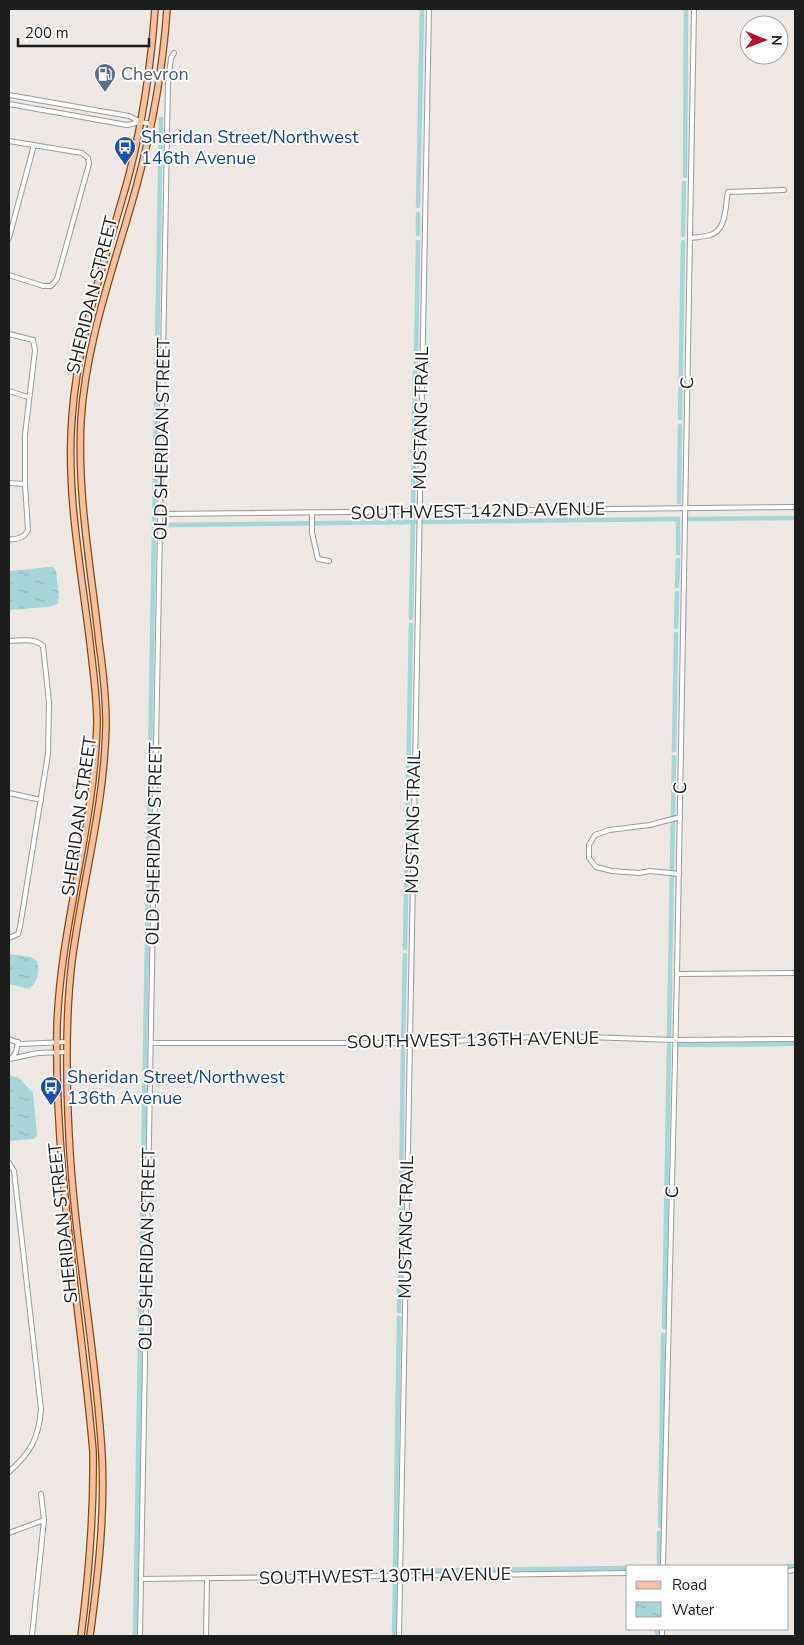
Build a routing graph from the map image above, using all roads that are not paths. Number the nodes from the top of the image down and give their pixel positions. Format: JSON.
{"nodes":[{"id":1,"x":155,"y":9,"type":"edge"},
{"id":2,"x":163,"y":9,"type":"edge"},
{"id":3,"x":166,"y":9,"type":"edge"},
{"id":4,"x":429,"y":9,"type":"edge"},
{"id":5,"x":694,"y":9,"type":"edge"},
{"id":6,"x":166,"y":21,"type":"junction"},
{"id":7,"x":174,"y":53,"type":"dead end"},
{"id":8,"x":9,"y":95,"type":"edge"},
{"id":9,"x":9,"y":104,"type":"edge"},
{"id":10,"x":141,"y":122,"type":"junction"},
{"id":11,"x":151,"y":124,"type":"junction"},
{"id":12,"x":9,"y":141,"type":"edge"},
{"id":13,"x":34,"y":145,"type":"junction"},
{"id":14,"x":784,"y":190,"type":"dead end"},
{"id":15,"x":9,"y":238,"type":"edge"},
{"id":16,"x":690,"y":238,"type":"junction"},
{"id":17,"x":9,"y":275,"type":"edge"},
{"id":18,"x":9,"y":334,"type":"edge"},
{"id":19,"x":9,"y":391,"type":"edge"},
{"id":20,"x":28,"y":397,"type":"junction"},
{"id":21,"x":9,"y":483,"type":"edge"},
{"id":22,"x":24,"y":484,"type":"junction"},
{"id":23,"x":795,"y":507,"type":"edge"},
{"id":24,"x":685,"y":509,"type":"junction"},
{"id":25,"x":419,"y":512,"type":"junction"},
{"id":26,"x":312,"y":513,"type":"junction"},
{"id":27,"x":160,"y":514,"type":"junction"},
{"id":28,"x":9,"y":539,"type":"edge"},
{"id":29,"x":329,"y":561,"type":"dead end"},
{"id":30,"x":9,"y":641,"type":"edge"},
{"id":31,"x":9,"y":793,"type":"edge"},
{"id":32,"x":41,"y":800,"type":"junction"},
{"id":33,"x":678,"y":817,"type":"junction"},
{"id":34,"x":676,"y":874,"type":"junction"},
{"id":35,"x":9,"y":938,"type":"edge"},
{"id":36,"x":795,"y":973,"type":"edge"},
{"id":37,"x":677,"y":974,"type":"junction"},
{"id":38,"x":9,"y":1039,"type":"edge"},
{"id":39,"x":795,"y":1039,"type":"edge"},
{"id":40,"x":675,"y":1040,"type":"junction"},
{"id":41,"x":18,"y":1042,"type":"junction"},
{"id":42,"x":57,"y":1042,"type":"junction"},
{"id":43,"x":66,"y":1042,"type":"junction"},
{"id":44,"x":151,"y":1043,"type":"junction"},
{"id":45,"x":409,"y":1043,"type":"junction"},
{"id":46,"x":58,"y":1052,"type":"junction"},
{"id":47,"x":66,"y":1052,"type":"junction"},
{"id":48,"x":11,"y":1059,"type":"edge"},
{"id":49,"x":9,"y":1163,"type":"edge"},
{"id":50,"x":9,"y":1472,"type":"edge"},
{"id":51,"x":41,"y":1494,"type":"dead end"},
{"id":52,"x":44,"y":1520,"type":"junction"},
{"id":53,"x":9,"y":1533,"type":"edge"},
{"id":54,"x":664,"y":1565,"type":"edge"},
{"id":55,"x":626,"y":1573,"type":"edge"},
{"id":56,"x":400,"y":1577,"type":"junction"},
{"id":57,"x":207,"y":1578,"type":"junction"},
{"id":58,"x":141,"y":1579,"type":"junction"},
{"id":59,"x":32,"y":1636,"type":"edge"},
{"id":60,"x":81,"y":1636,"type":"edge"},
{"id":61,"x":90,"y":1636,"type":"edge"},
{"id":62,"x":140,"y":1636,"type":"edge"},
{"id":63,"x":206,"y":1636,"type":"edge"},
{"id":64,"x":399,"y":1636,"type":"edge"}],
"edges":[{"from":1,"to":10,"type":"main road","name":"SHERIDAN STREET"},
{"from":2,"to":6,"type":"main road"},
{"from":3,"to":6,"type":"main road","name":"SHERIDAN STREET"},
{"from":4,"to":25,"type":"street","name":"MUSTANG TRAIL"},
{"from":5,"to":16,"type":"street","name":"C"},
{"from":6,"to":11,"type":"main road","name":"SHERIDAN STREET"},
{"from":7,"to":27,"type":"street","name":"OLD SHERIDAN STREET"},
{"from":8,"to":10,"type":"street"},
{"from":9,"to":10,"type":"street"},
{"from":10,"to":11,"type":"street"},
{"from":10,"to":42,"type":"main road","name":"SHERIDAN STREET"},
{"from":11,"to":43,"type":"main road","name":"SHERIDAN STREET"},
{"from":12,"to":13,"type":"street"},
{"from":13,"to":15,"type":"street"},
{"from":13,"to":17,"type":"street"},
{"from":14,"to":16,"type":"street"},
{"from":16,"to":24,"type":"street","name":"C"},
{"from":18,"to":20,"type":"street"},
{"from":19,"to":20,"type":"street"},
{"from":20,"to":22,"type":"street"},
{"from":21,"to":22,"type":"street"},
{"from":22,"to":28,"type":"street"},
{"from":23,"to":24,"type":"street","name":"SOUTHWEST 142ND AVENUE"},
{"from":24,"to":25,"type":"street","name":"SOUTHWEST 142ND AVENUE"},
{"from":24,"to":33,"type":"street","name":"C"},
{"from":25,"to":26,"type":"street","name":"SOUTHWEST 142ND AVENUE"},
{"from":25,"to":45,"type":"street","name":"MUSTANG TRAIL"},
{"from":26,"to":27,"type":"street","name":"SOUTHWEST 142ND AVENUE"},
{"from":26,"to":29,"type":"street"},
{"from":27,"to":44,"type":"street","name":"OLD SHERIDAN STREET"},
{"from":30,"to":32,"type":"street"},
{"from":31,"to":32,"type":"street"},
{"from":32,"to":35,"type":"street"},
{"from":33,"to":34,"type":"street","name":"C"},
{"from":33,"to":34,"type":"street"},
{"from":34,"to":37,"type":"street","name":"C"},
{"from":36,"to":37,"type":"street"},
{"from":37,"to":40,"type":"street","name":"C"},
{"from":38,"to":41,"type":"street"},
{"from":39,"to":40,"type":"street","name":"SOUTHWEST 136TH AVENUE"},
{"from":40,"to":45,"type":"street","name":"SOUTHWEST 136TH AVENUE"},
{"from":40,"to":54,"type":"street","name":"C"},
{"from":41,"to":42,"type":"street"},
{"from":41,"to":48,"type":"street"},
{"from":42,"to":43,"type":"street"},
{"from":42,"to":46,"type":"main road","name":"SHERIDAN STREET"},
{"from":43,"to":47,"type":"main road","name":"SHERIDAN STREET"},
{"from":44,"to":45,"type":"street","name":"SOUTHWEST 136TH AVENUE"},
{"from":44,"to":58,"type":"street","name":"OLD SHERIDAN STREET"},
{"from":45,"to":56,"type":"street","name":"MUSTANG TRAIL"},
{"from":46,"to":47,"type":"street"},
{"from":46,"to":48,"type":"street"},
{"from":46,"to":60,"type":"main road","name":"SHERIDAN STREET"},
{"from":47,"to":61,"type":"main road","name":"SHERIDAN STREET"},
{"from":49,"to":50,"type":"street"},
{"from":51,"to":52,"type":"street"},
{"from":52,"to":53,"type":"street"},
{"from":52,"to":59,"type":"street"},
{"from":55,"to":56,"type":"street","name":"SOUTHWEST 130TH AVENUE"},
{"from":56,"to":57,"type":"street","name":"SOUTHWEST 130TH AVENUE"},
{"from":56,"to":64,"type":"street","name":"MUSTANG TRAIL"},
{"from":57,"to":58,"type":"street","name":"SOUTHWEST 130TH AVENUE"},
{"from":57,"to":63,"type":"street"},
{"from":58,"to":62,"type":"street","name":"OLD SHERIDAN STREET"}]}
